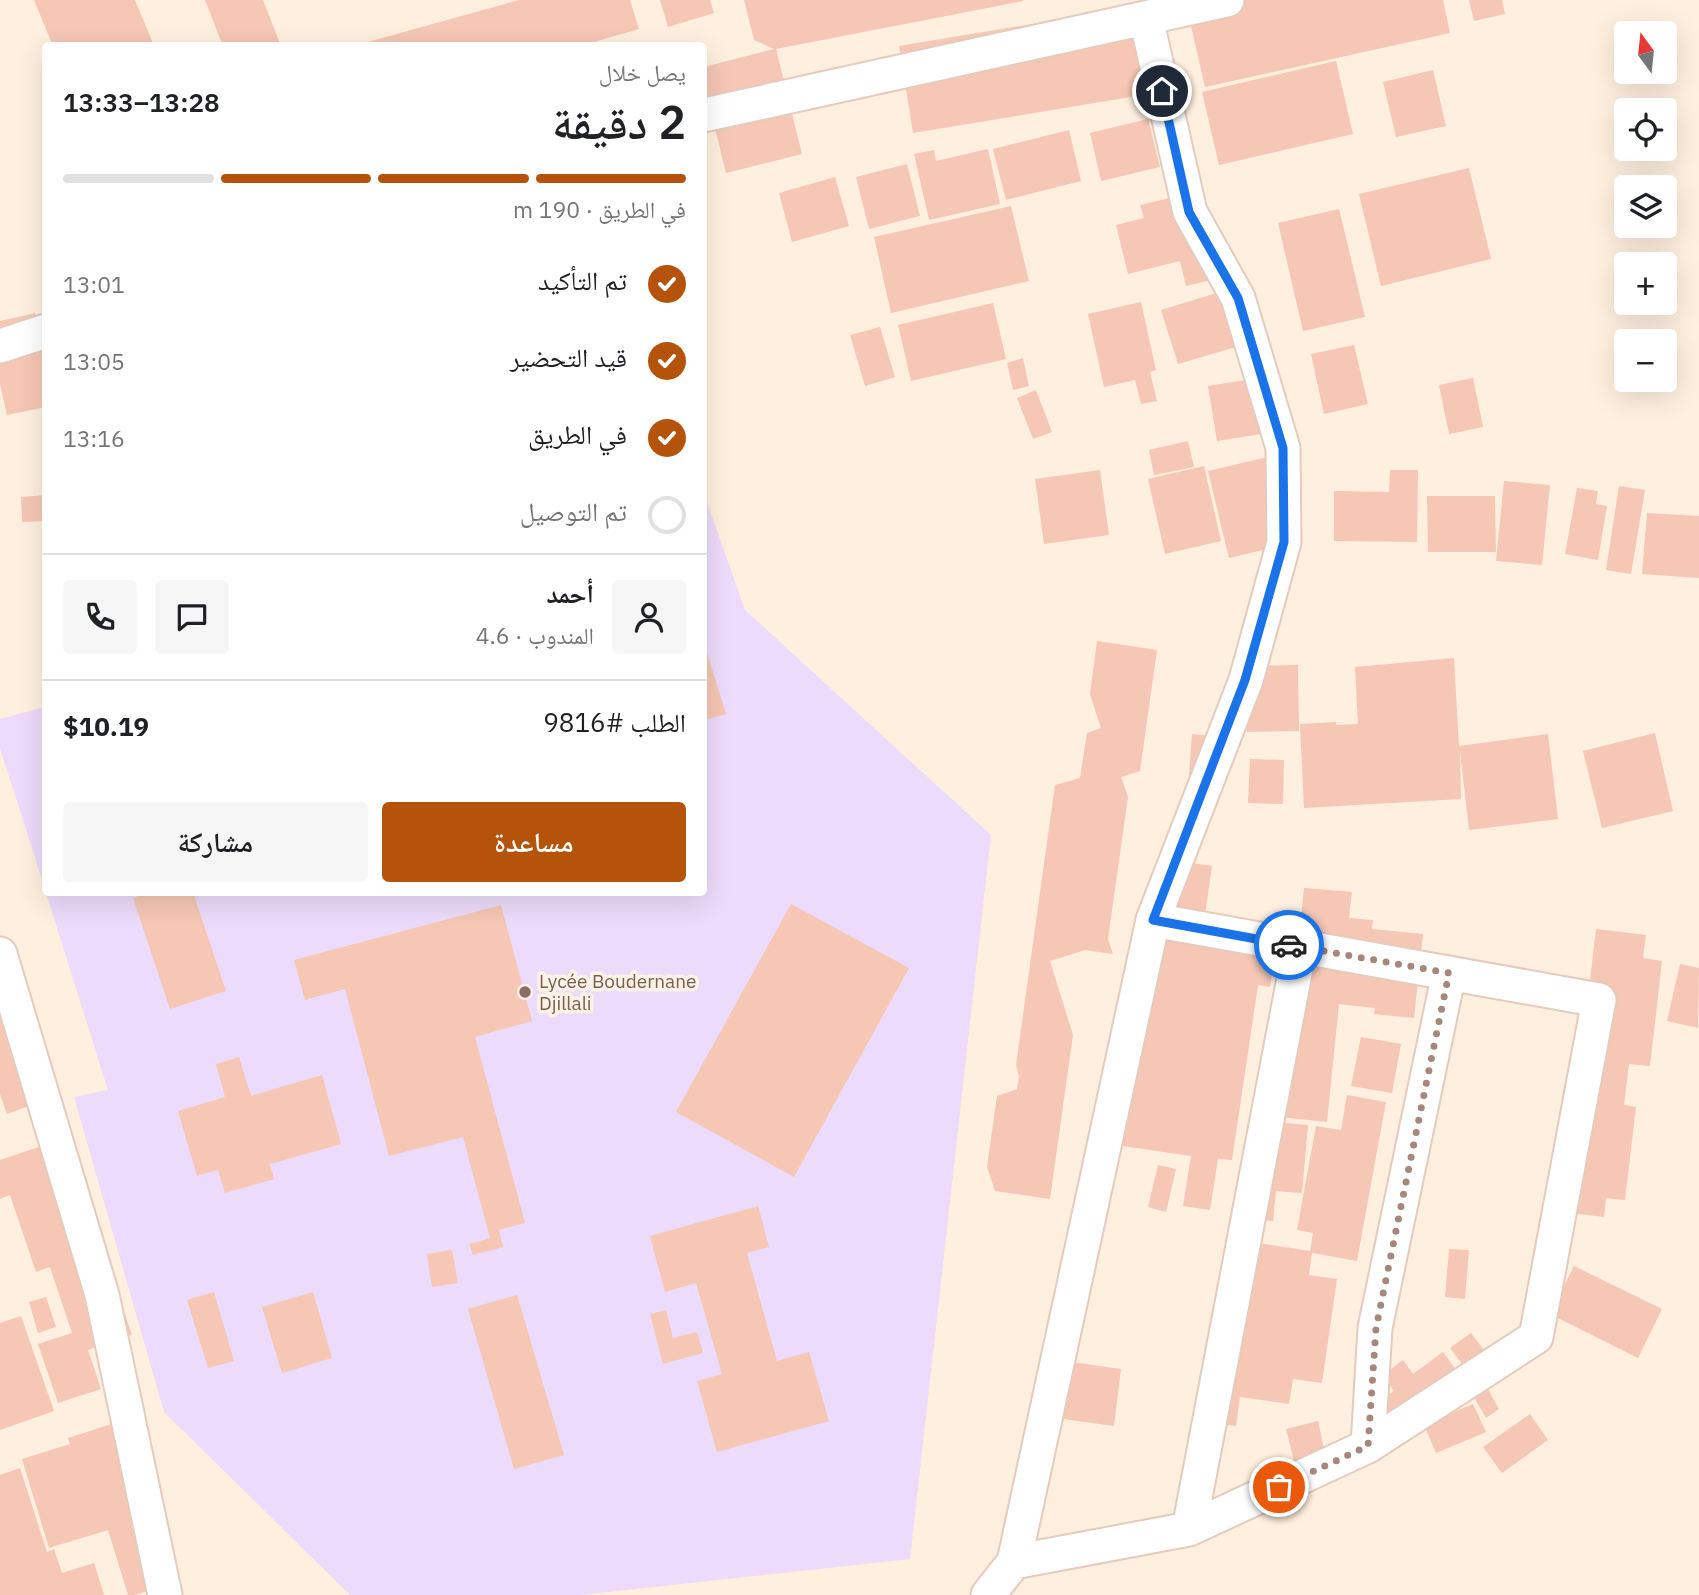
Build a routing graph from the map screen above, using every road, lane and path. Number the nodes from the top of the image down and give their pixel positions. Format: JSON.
{"nodes":[{"id":1,"x":1227,"y":0,"type":"edge"},
{"id":2,"x":1146,"y":18,"type":"junction"},
{"id":3,"x":707,"y":114,"type":"edge"},
{"id":4,"x":42,"y":332,"type":"edge"},
{"id":5,"x":0,"y":346,"type":"edge"},
{"id":6,"x":1153,"y":920,"type":"junction"},
{"id":7,"x":1300,"y":947,"type":"junction"},
{"id":8,"x":0,"y":954,"type":"edge"},
{"id":9,"x":1449,"y":973,"type":"junction"},
{"id":10,"x":1368,"y":1446,"type":"junction"},
{"id":11,"x":1189,"y":1529,"type":"junction"},
{"id":12,"x":1014,"y":1562,"type":"junction"},
{"id":13,"x":165,"y":1595,"type":"edge"},
{"id":14,"x":988,"y":1595,"type":"edge"}],
"edges":[{"from":1,"to":2,"type":"street"},
{"from":2,"to":3,"type":"street"},
{"from":2,"to":6,"type":"street"},
{"from":4,"to":5,"type":"street"},
{"from":6,"to":7,"type":"street"},
{"from":6,"to":12,"type":"street"},
{"from":7,"to":9,"type":"street"},
{"from":7,"to":11,"type":"street"},
{"from":8,"to":13,"type":"street"},
{"from":9,"to":10,"type":"street"},
{"from":9,"to":10,"type":"street"},
{"from":10,"to":11,"type":"street"},
{"from":11,"to":12,"type":"street"},
{"from":12,"to":14,"type":"street"}]}
